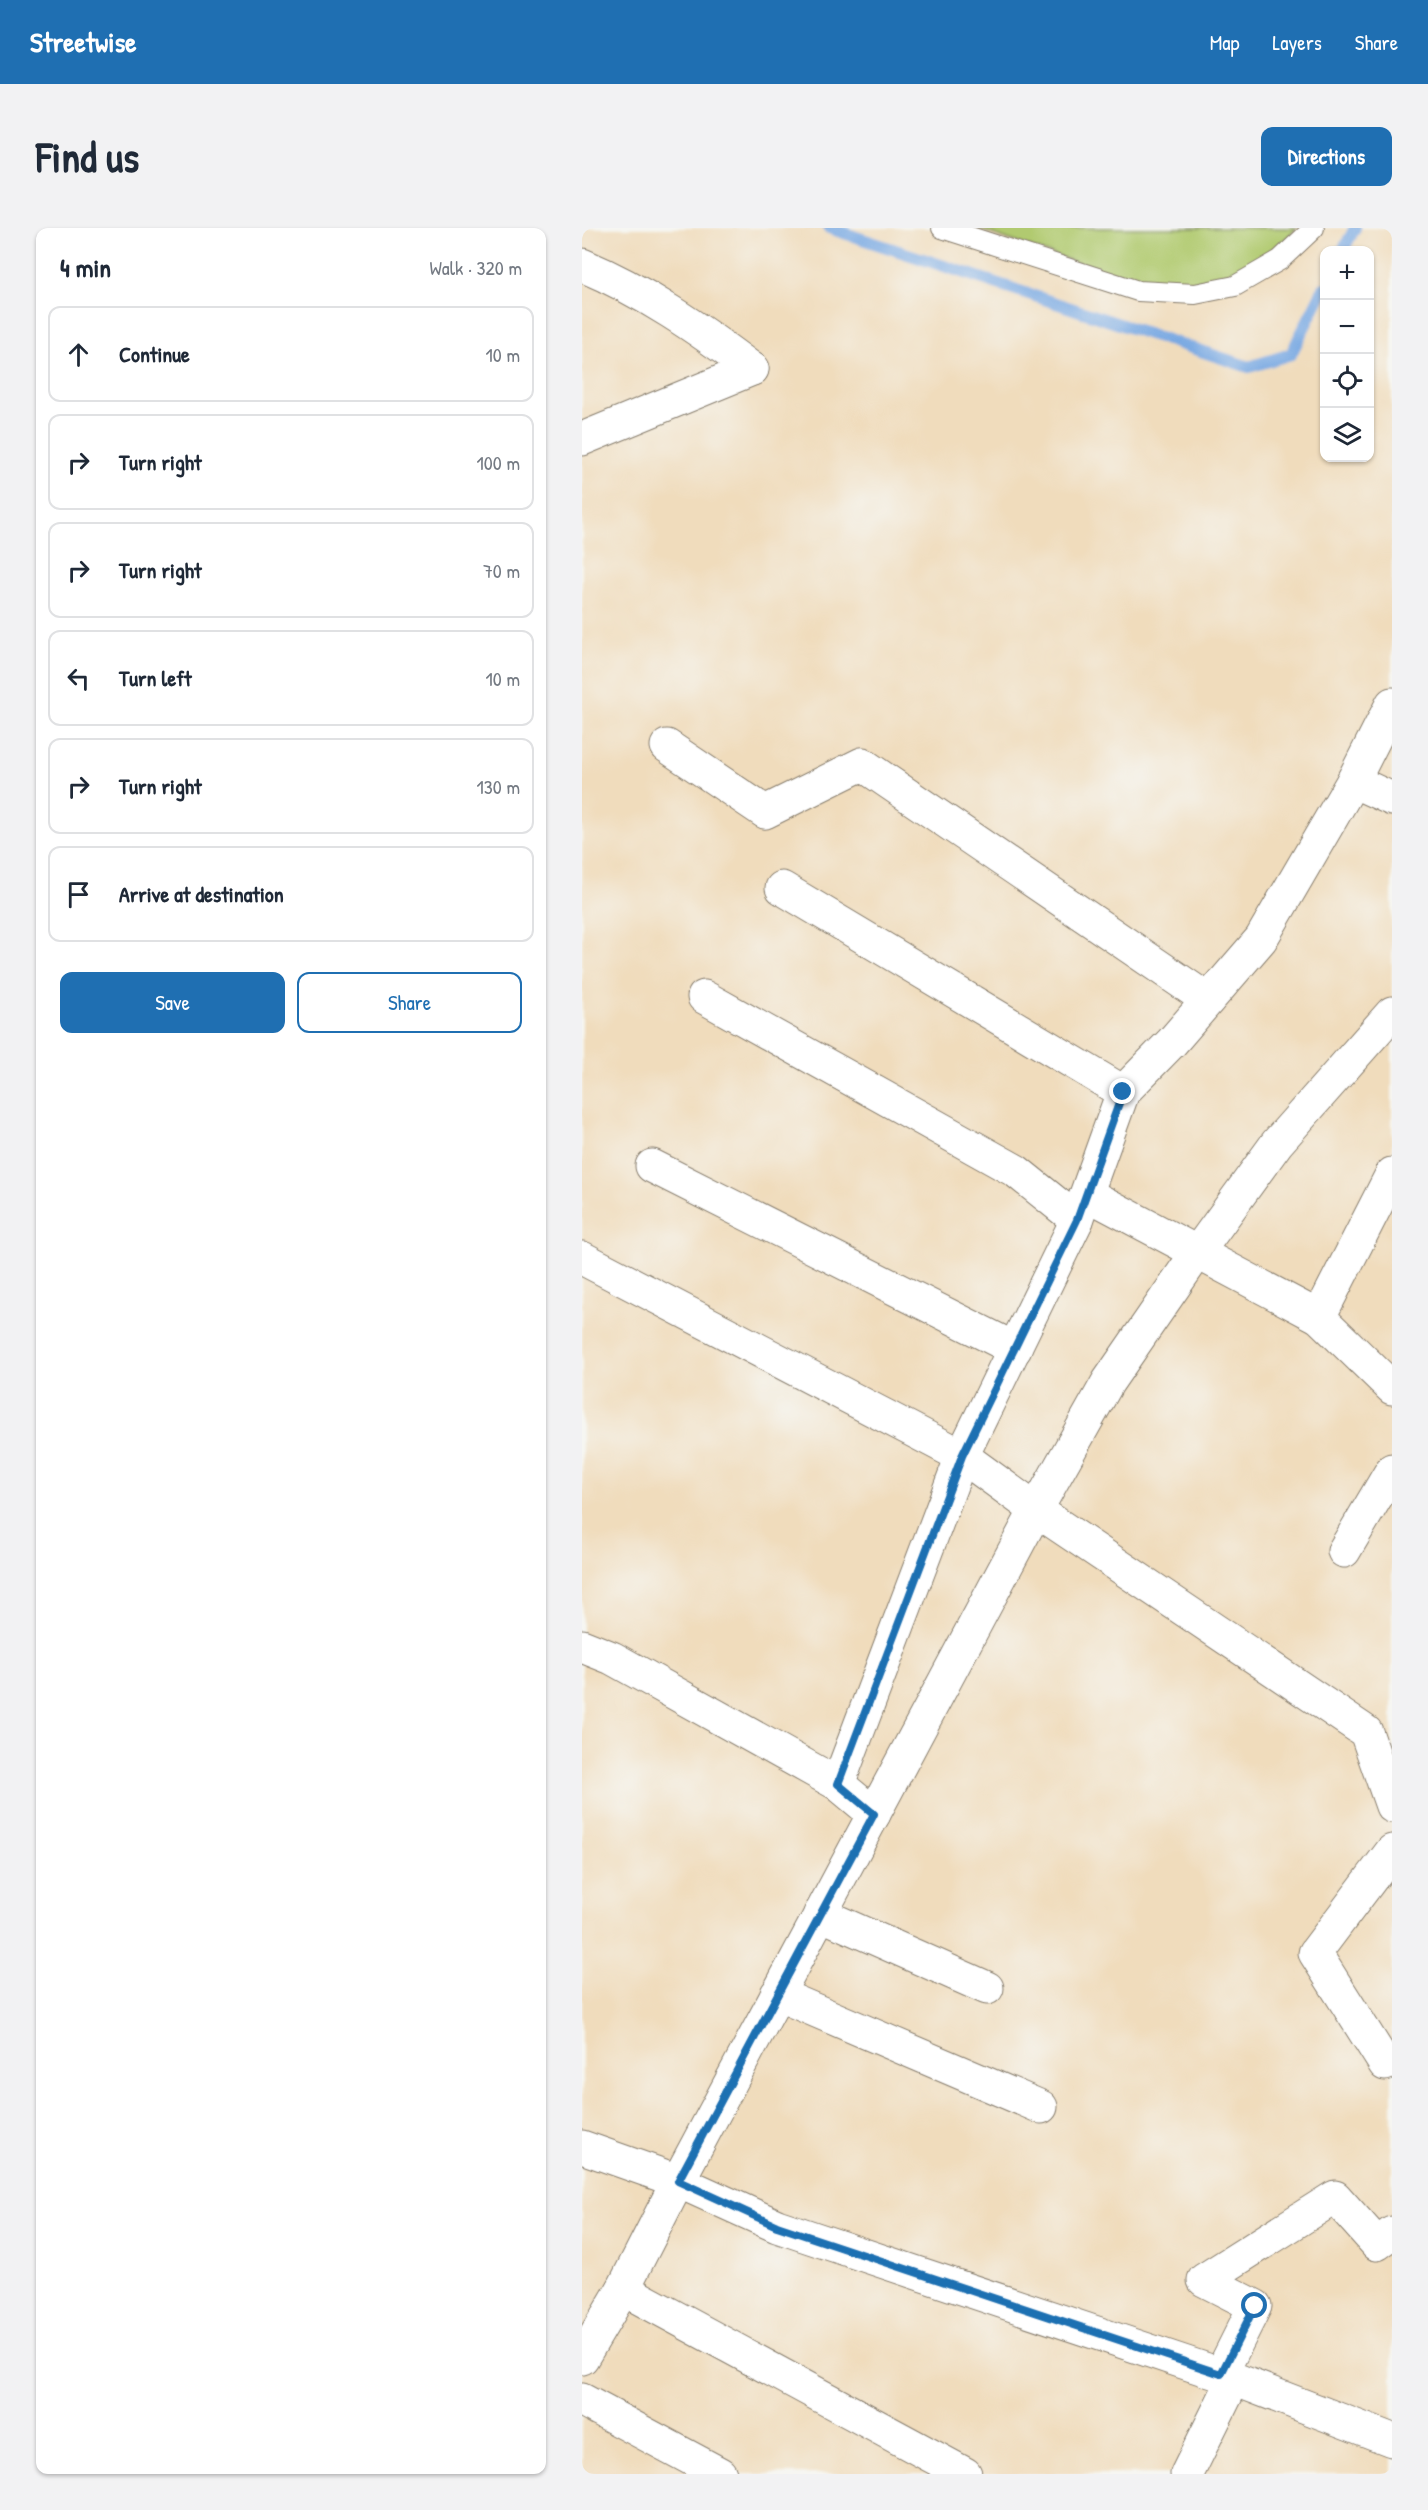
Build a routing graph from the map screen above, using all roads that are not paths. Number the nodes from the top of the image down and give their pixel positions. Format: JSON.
{"nodes":[{"id":1,"x":942,"y":228,"type":"edge"},
{"id":2,"x":1314,"y":228,"type":"edge"},
{"id":3,"x":582,"y":265,"type":"edge"},
{"id":4,"x":582,"y":439,"type":"edge"},
{"id":5,"x":1392,"y":704,"type":"edge"},
{"id":6,"x":666,"y":747,"type":"dead end"},
{"id":7,"x":1353,"y":781,"type":"junction"},
{"id":8,"x":1392,"y":799,"type":"edge"},
{"id":9,"x":782,"y":888,"type":"dead end"},
{"id":10,"x":704,"y":997,"type":"dead end"},
{"id":11,"x":1208,"y":1000,"type":"junction"},
{"id":12,"x":1392,"y":1013,"type":"edge"},
{"id":13,"x":1123,"y":1092,"type":"junction"},
{"id":14,"x":652,"y":1166,"type":"dead end"},
{"id":15,"x":1392,"y":1174,"type":"edge"},
{"id":16,"x":1082,"y":1207,"type":"junction"},
{"id":17,"x":1197,"y":1253,"type":"junction"},
{"id":18,"x":582,"y":1258,"type":"edge"},
{"id":19,"x":1319,"y":1317,"type":"junction"},
{"id":20,"x":1015,"y":1349,"type":"junction"},
{"id":21,"x":1392,"y":1388,"type":"edge"},
{"id":22,"x":962,"y":1456,"type":"junction"},
{"id":23,"x":1392,"y":1470,"type":"edge"},
{"id":24,"x":1036,"y":1510,"type":"junction"},
{"id":25,"x":1344,"y":1551,"type":"dead end"},
{"id":26,"x":582,"y":1646,"type":"edge"},
{"id":27,"x":838,"y":1784,"type":"junction"},
{"id":28,"x":1392,"y":1806,"type":"edge"},
{"id":29,"x":874,"y":1814,"type":"junction"},
{"id":30,"x":1392,"y":1851,"type":"edge"},
{"id":31,"x":820,"y":1914,"type":"junction"},
{"id":32,"x":987,"y":1988,"type":"dead end"},
{"id":33,"x":777,"y":1994,"type":"junction"},
{"id":34,"x":1392,"y":2061,"type":"edge"},
{"id":35,"x":1041,"y":2107,"type":"dead end"},
{"id":36,"x":582,"y":2146,"type":"edge"},
{"id":37,"x":678,"y":2181,"type":"junction"},
{"id":38,"x":1392,"y":2233,"type":"edge"},
{"id":39,"x":623,"y":2289,"type":"junction"},
{"id":40,"x":582,"y":2358,"type":"edge"},
{"id":41,"x":1227,"y":2377,"type":"junction"},
{"id":42,"x":582,"y":2400,"type":"edge"},
{"id":43,"x":1392,"y":2440,"type":"edge"},
{"id":44,"x":720,"y":2474,"type":"edge"},
{"id":45,"x":965,"y":2474,"type":"edge"},
{"id":46,"x":1187,"y":2474,"type":"edge"}],
"edges":[{"from":1,"to":2,"type":"lane"},
{"from":3,"to":4,"type":"street"},
{"from":5,"to":7,"type":"street"},
{"from":6,"to":11,"type":"street"},
{"from":7,"to":8,"type":"street"},
{"from":7,"to":11,"type":"street"},
{"from":9,"to":13,"type":"street"},
{"from":10,"to":16,"type":"street"},
{"from":11,"to":13,"type":"street"},
{"from":12,"to":17,"type":"street"},
{"from":13,"to":16,"type":"street"},
{"from":14,"to":20,"type":"street"},
{"from":15,"to":19,"type":"street"},
{"from":16,"to":17,"type":"street"},
{"from":16,"to":20,"type":"street"},
{"from":17,"to":19,"type":"street"},
{"from":17,"to":24,"type":"street"},
{"from":18,"to":22,"type":"street"},
{"from":19,"to":21,"type":"street"},
{"from":20,"to":22,"type":"street"},
{"from":22,"to":24,"type":"street"},
{"from":22,"to":27,"type":"street"},
{"from":23,"to":25,"type":"street"},
{"from":24,"to":28,"type":"street"},
{"from":24,"to":29,"type":"street"},
{"from":26,"to":27,"type":"street"},
{"from":27,"to":29,"type":"street"},
{"from":29,"to":31,"type":"street"},
{"from":30,"to":34,"type":"street"},
{"from":31,"to":32,"type":"street"},
{"from":31,"to":33,"type":"street"},
{"from":33,"to":35,"type":"street"},
{"from":33,"to":37,"type":"street"},
{"from":36,"to":37,"type":"street"},
{"from":37,"to":39,"type":"street"},
{"from":37,"to":41,"type":"street"},
{"from":38,"to":41,"type":"street"},
{"from":39,"to":40,"type":"street"},
{"from":39,"to":45,"type":"street"},
{"from":41,"to":43,"type":"street"},
{"from":41,"to":46,"type":"street"},
{"from":42,"to":44,"type":"street"}]}
